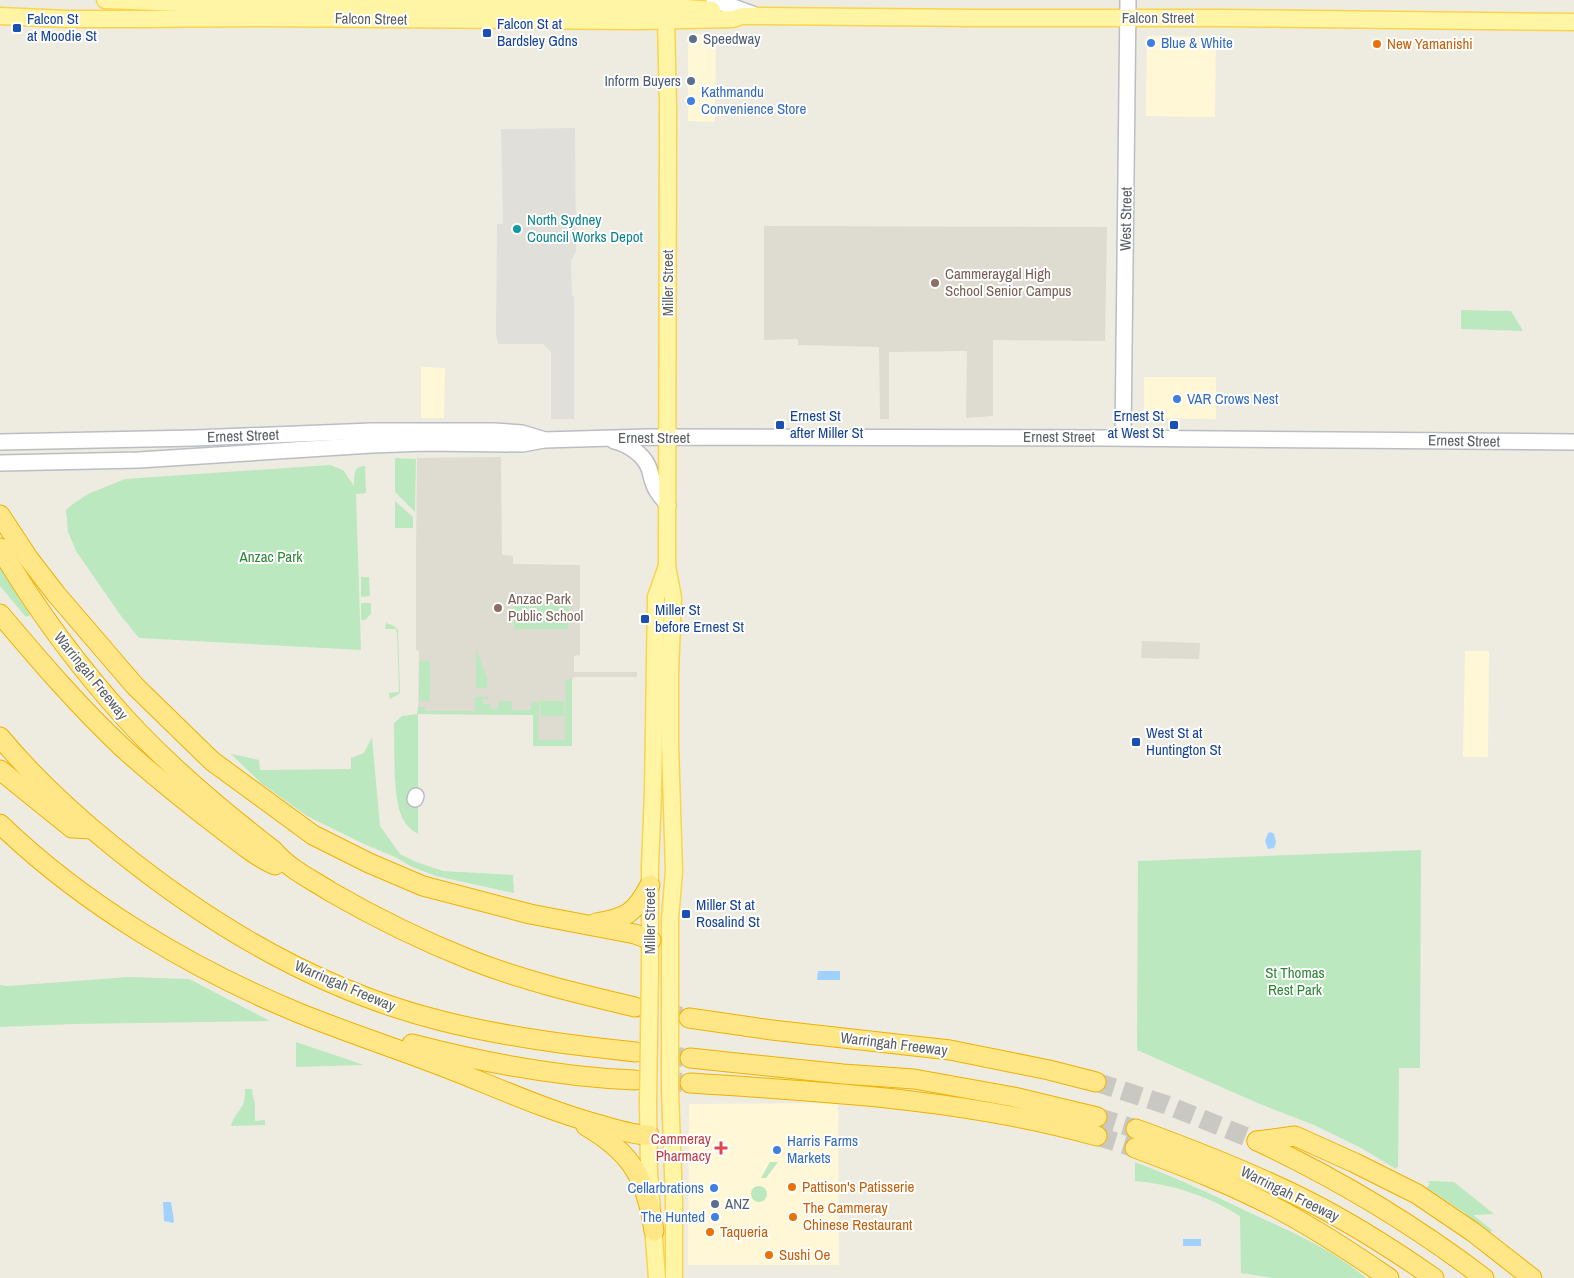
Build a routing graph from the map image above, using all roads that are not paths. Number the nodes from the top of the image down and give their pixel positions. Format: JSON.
{"nodes":[{"id":1,"x":105,"y":0,"type":"edge"},
{"id":2,"x":714,"y":0,"type":"edge"},
{"id":3,"x":1128,"y":0,"type":"edge"},
{"id":4,"x":567,"y":3,"type":"edge"},
{"id":5,"x":665,"y":9,"type":"edge"},
{"id":6,"x":0,"y":16,"type":"edge"},
{"id":7,"x":749,"y":16,"type":"junction"},
{"id":8,"x":1127,"y":18,"type":"junction"},
{"id":9,"x":1574,"y":22,"type":"edge"},
{"id":10,"x":667,"y":438,"type":"junction"},
{"id":11,"x":1123,"y":438,"type":"junction"},
{"id":12,"x":606,"y":439,"type":"junction"},
{"id":13,"x":544,"y":440,"type":"junction"},
{"id":14,"x":0,"y":442,"type":"edge"},
{"id":15,"x":1574,"y":442,"type":"edge"},
{"id":16,"x":2,"y":463,"type":"edge"},
{"id":17,"x":668,"y":504,"type":"junction"},
{"id":18,"x":0,"y":515,"type":"edge"},
{"id":19,"x":0,"y":548,"type":"edge"},
{"id":20,"x":667,"y":566,"type":"junction"},
{"id":21,"x":0,"y":614,"type":"edge"},
{"id":22,"x":0,"y":737,"type":"edge"},
{"id":23,"x":0,"y":770,"type":"edge"},
{"id":24,"x":672,"y":811,"type":"junction"},
{"id":25,"x":0,"y":824,"type":"edge"},
{"id":26,"x":92,"y":829,"type":"junction"},
{"id":27,"x":653,"y":860,"type":"junction"},
{"id":28,"x":291,"y":867,"type":"junction"},
{"id":29,"x":650,"y":886,"type":"junction"},
{"id":30,"x":671,"y":910,"type":"junction"},
{"id":31,"x":588,"y":925,"type":"junction"},
{"id":32,"x":651,"y":940,"type":"junction"},
{"id":33,"x":669,"y":969,"type":"junction"},
{"id":34,"x":636,"y":1007,"type":"tunnel mouth"},
{"id":35,"x":689,"y":1018,"type":"tunnel mouth"},
{"id":36,"x":349,"y":1032,"type":"junction"},
{"id":37,"x":636,"y":1052,"type":"tunnel mouth"},
{"id":38,"x":690,"y":1058,"type":"tunnel mouth"},
{"id":39,"x":635,"y":1080,"type":"tunnel mouth"},
{"id":40,"x":1096,"y":1082,"type":"tunnel mouth"},
{"id":41,"x":690,"y":1084,"type":"tunnel mouth"},
{"id":42,"x":662,"y":1100,"type":"junction"},
{"id":43,"x":551,"y":1110,"type":"junction"},
{"id":44,"x":1097,"y":1117,"type":"tunnel mouth"},
{"id":45,"x":1136,"y":1129,"type":"tunnel mouth"},
{"id":46,"x":649,"y":1135,"type":"junction"},
{"id":47,"x":1097,"y":1136,"type":"tunnel mouth"},
{"id":48,"x":1135,"y":1148,"type":"tunnel mouth"},
{"id":49,"x":654,"y":1231,"type":"junction"},
{"id":50,"x":657,"y":1278,"type":"edge"},
{"id":51,"x":674,"y":1278,"type":"edge"},
{"id":52,"x":1389,"y":1278,"type":"edge"},
{"id":53,"x":1434,"y":1278,"type":"edge"},
{"id":54,"x":1484,"y":1278,"type":"edge"},
{"id":55,"x":1532,"y":1278,"type":"edge"}],
"edges":[{"from":1,"to":4,"type":"main road","name":"Falcon Street"},
{"from":2,"to":7,"type":"main road"},
{"from":3,"to":8,"type":"main road","name":"West Street"},
{"from":4,"to":5,"type":"main road","name":"Falcon Street"},
{"from":5,"to":6,"type":"main road","name":"Falcon Street"},
{"from":5,"to":7,"type":"main road","name":"Falcon Street"},
{"from":5,"to":10,"type":"main road","name":"Miller Street"},
{"from":7,"to":8,"type":"main road","name":"Falcon Street"},
{"from":8,"to":9,"type":"main road","name":"Falcon Street"},
{"from":8,"to":11,"type":"main road","name":"West Street"},
{"from":10,"to":11,"type":"main road","name":"Ernest Street"},
{"from":10,"to":12,"type":"main road","name":"Ernest Street"},
{"from":10,"to":17,"type":"main road","name":"Miller Street"},
{"from":11,"to":15,"type":"main road","name":"Ernest Street"},
{"from":12,"to":13,"type":"main road","name":"Ernest Street"},
{"from":12,"to":17,"type":"main road"},
{"from":13,"to":14,"type":"main road","name":"Ernest Street"},
{"from":13,"to":16,"type":"main road","name":"Ernest Street"},
{"from":17,"to":20,"type":"main road","name":"Miller Street"},
{"from":18,"to":31,"type":"highway"},
{"from":19,"to":28,"type":"highway","name":"Warringah Freeway"},
{"from":20,"to":24,"type":"main road","name":"Miller Street"},
{"from":20,"to":27,"type":"main road","name":"Miller Street"},
{"from":21,"to":28,"type":"highway","name":"Warringah Freeway"},
{"from":22,"to":26,"type":"highway","name":"Warringah Freeway"},
{"from":23,"to":26,"type":"highway","name":"Warringah Freeway"},
{"from":24,"to":27,"type":"main road"},
{"from":24,"to":30,"type":"main road","name":"Miller Street"},
{"from":25,"to":36,"type":"highway"},
{"from":26,"to":37,"type":"highway","name":"Warringah Freeway"},
{"from":27,"to":29,"type":"main road","name":"Miller Street"},
{"from":27,"to":30,"type":"main road"},
{"from":28,"to":34,"type":"highway","name":"Warringah Freeway"},
{"from":29,"to":31,"type":"highway"},
{"from":29,"to":32,"type":"main road","name":"Miller Street"},
{"from":30,"to":33,"type":"main road","name":"Miller Street"},
{"from":31,"to":32,"type":"highway"},
{"from":32,"to":33,"type":"main road"},
{"from":32,"to":42,"type":"main road","name":"Miller Street","bridge":true},
{"from":33,"to":42,"type":"main road","name":"Miller Street","bridge":true},
{"from":35,"to":40,"type":"highway","name":"Warringah Freeway"},
{"from":36,"to":39,"type":"highway"},
{"from":36,"to":43,"type":"highway"},
{"from":38,"to":44,"type":"highway"},
{"from":41,"to":47,"type":"highway"},
{"from":42,"to":46,"type":"main road","name":"Miller Street"},
{"from":42,"to":51,"type":"main road","name":"Miller Street"},
{"from":43,"to":46,"type":"highway"},
{"from":43,"to":49,"type":"highway"},
{"from":45,"to":53,"type":"highway","name":"Warringah Freeway"},
{"from":46,"to":49,"type":"main road","name":"Miller Street"},
{"from":48,"to":52,"type":"highway"},
{"from":49,"to":50,"type":"main road","name":"Miller Street"},
{"from":54,"to":55,"type":"highway","name":"Warringah Freeway"}]}
